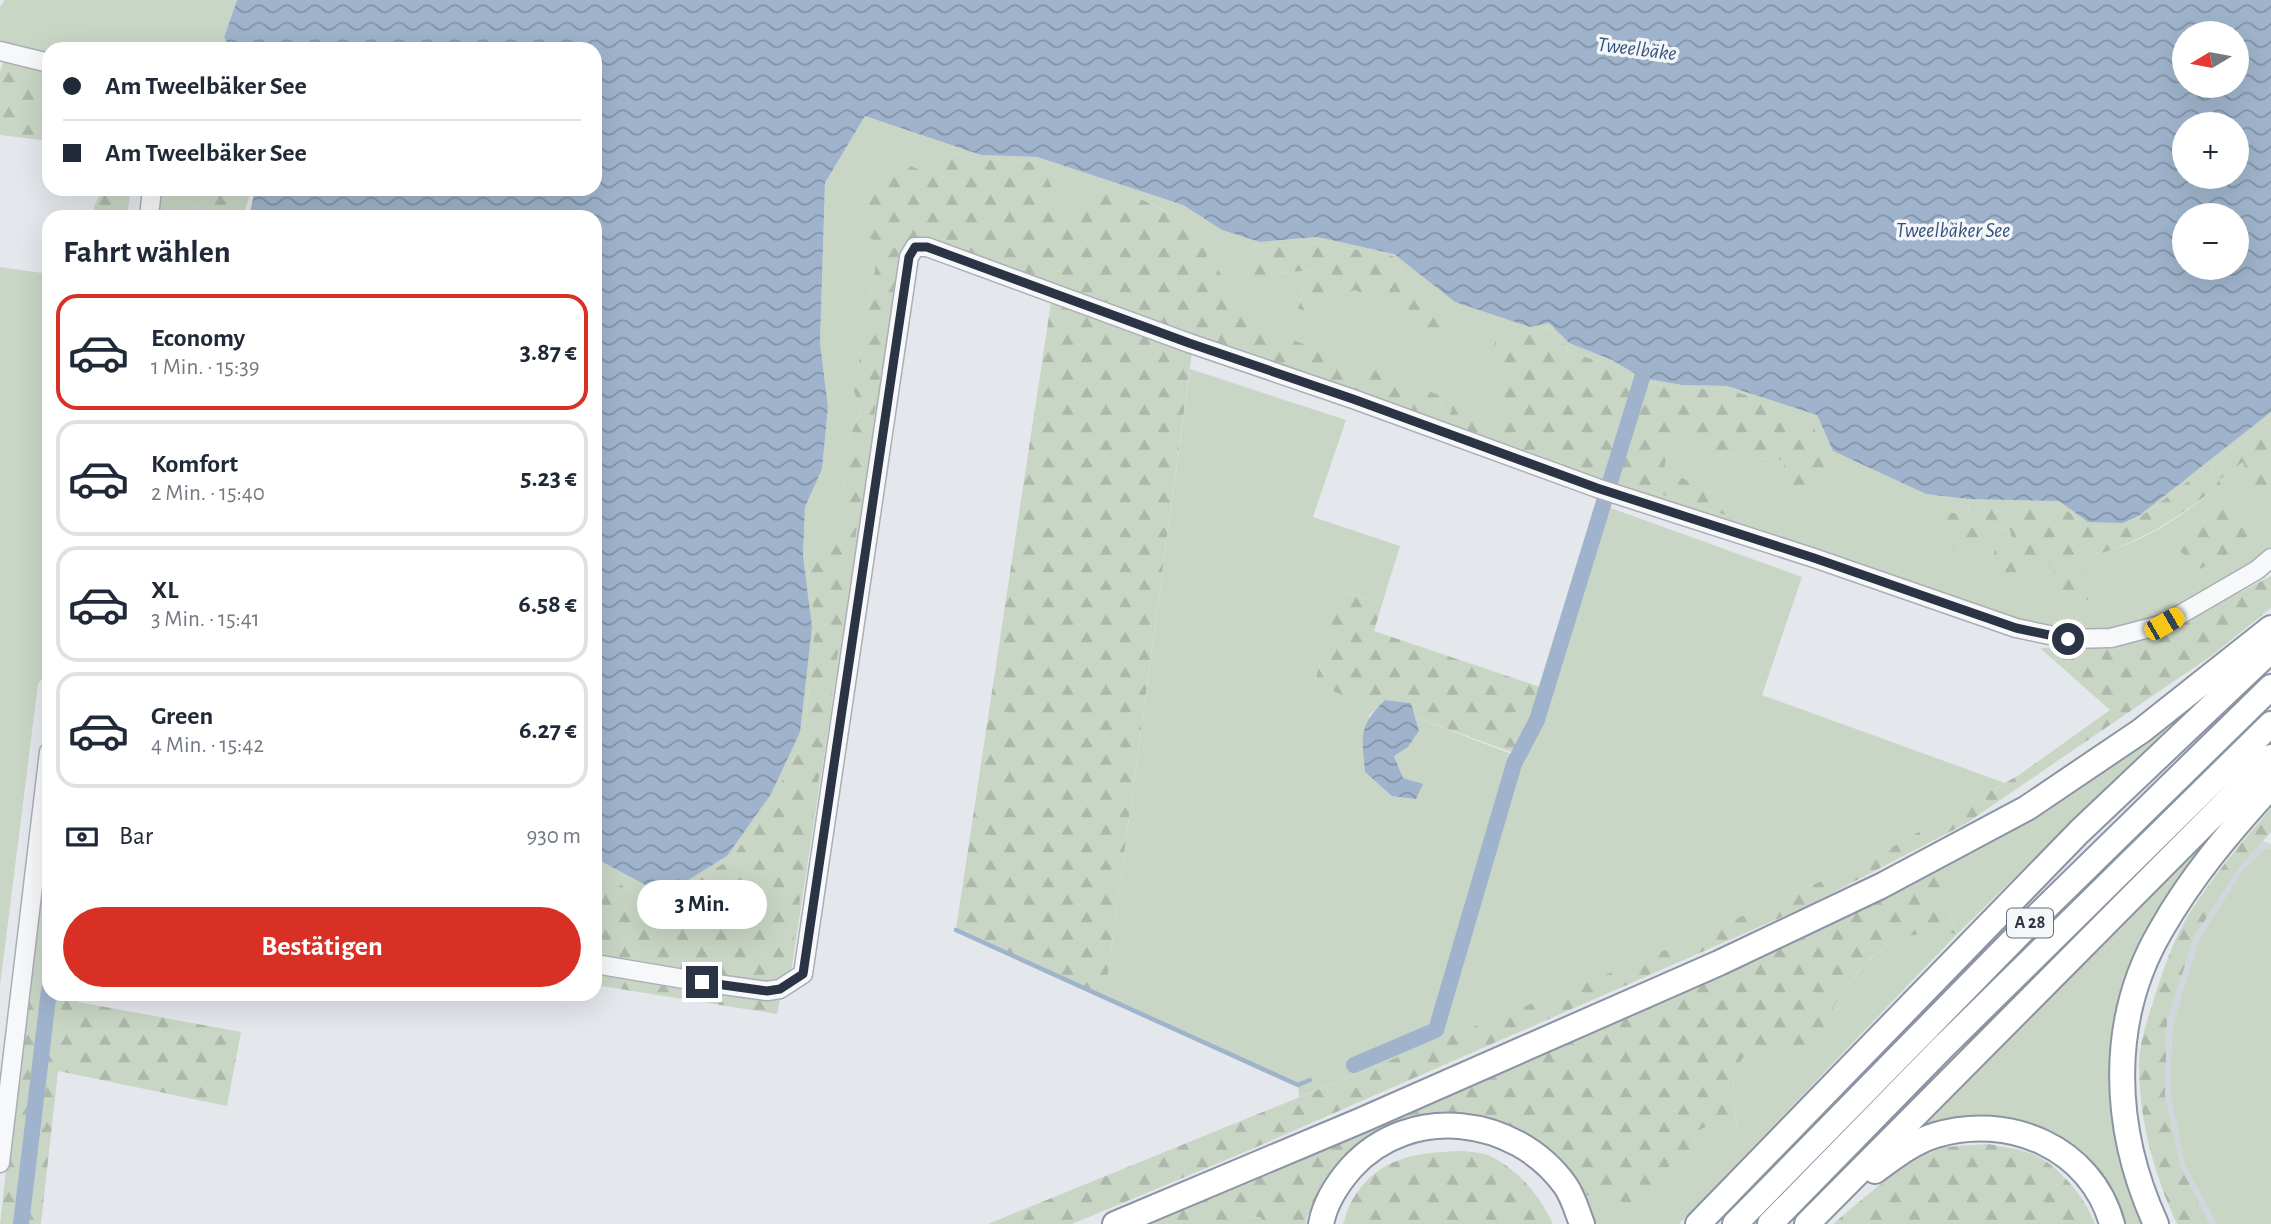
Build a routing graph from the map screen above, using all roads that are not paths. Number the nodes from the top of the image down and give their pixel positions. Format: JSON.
{"nodes":[{"id":1,"x":0,"y":51,"type":"edge"},
{"id":2,"x":42,"y":61,"type":"edge"},
{"id":3,"x":2271,"y":558,"type":"edge"},
{"id":4,"x":2271,"y":628,"type":"edge"},
{"id":5,"x":2271,"y":650,"type":"edge"},
{"id":6,"x":2271,"y":687,"type":"edge"},
{"id":7,"x":2271,"y":724,"type":"edge"},
{"id":8,"x":2271,"y":757,"type":"edge"},
{"id":9,"x":2271,"y":786,"type":"edge"},
{"id":10,"x":42,"y":873,"type":"edge"},
{"id":11,"x":602,"y":965,"type":"edge"},
{"id":12,"x":0,"y":1163,"type":"edge"},
{"id":13,"x":1115,"y":1224,"type":"edge"},
{"id":14,"x":1321,"y":1224,"type":"edge"},
{"id":15,"x":1581,"y":1224,"type":"edge"},
{"id":16,"x":1698,"y":1224,"type":"edge"},
{"id":17,"x":1735,"y":1224,"type":"edge"},
{"id":18,"x":1770,"y":1224,"type":"edge"},
{"id":19,"x":1807,"y":1224,"type":"edge"},
{"id":20,"x":1819,"y":1224,"type":"edge"},
{"id":21,"x":2112,"y":1224,"type":"edge"},
{"id":22,"x":2156,"y":1224,"type":"edge"}],
"edges":[{"from":1,"to":2,"type":"street"},
{"from":3,"to":11,"type":"street"},
{"from":4,"to":13,"type":"highway"},
{"from":5,"to":16,"type":"highway"},
{"from":6,"to":17,"type":"highway","number":"A 28"},
{"from":7,"to":18,"type":"highway","number":"A 28"},
{"from":8,"to":19,"type":"highway"},
{"from":9,"to":22,"type":"highway"},
{"from":10,"to":12,"type":"street"},
{"from":14,"to":15,"type":"highway"},
{"from":20,"to":21,"type":"highway"}]}
